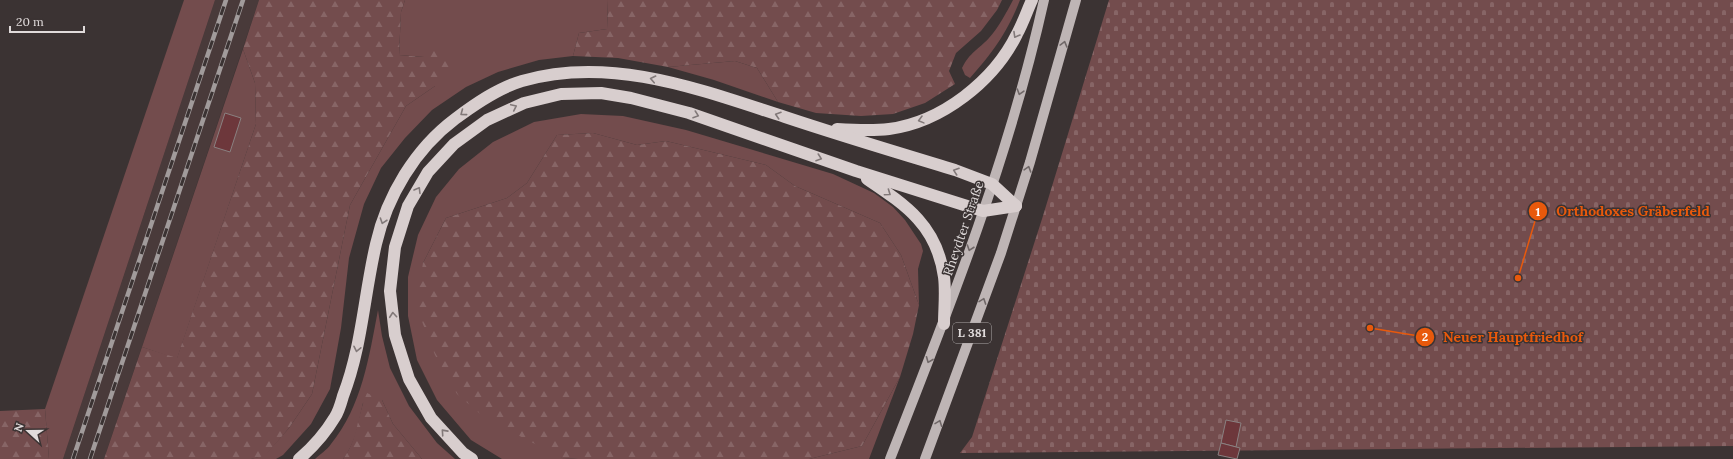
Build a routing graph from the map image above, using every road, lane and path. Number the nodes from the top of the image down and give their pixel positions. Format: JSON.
{"nodes":[{"id":1,"x":1032,"y":0,"type":"edge"},
{"id":2,"x":1044,"y":0,"type":"edge"},
{"id":3,"x":1076,"y":0,"type":"edge"},
{"id":4,"x":815,"y":127,"type":"junction"},
{"id":5,"x":856,"y":171,"type":"junction"},
{"id":6,"x":992,"y":184,"type":"junction"},
{"id":7,"x":1016,"y":206,"type":"junction"},
{"id":8,"x":983,"y":211,"type":"junction"},
{"id":9,"x":944,"y":324,"type":"junction"},
{"id":10,"x":299,"y":459,"type":"edge"},
{"id":11,"x":472,"y":459,"type":"edge"},
{"id":12,"x":890,"y":459,"type":"edge"},
{"id":13,"x":925,"y":459,"type":"edge"}],
"edges":[{"from":1,"to":4,"type":"highway","one_way":true},
{"from":2,"to":6,"type":"main road","name":"Rheydter Straße","number":"L 381","one_way":true},
{"from":7,"to":3,"type":"main road","number":"L 381","one_way":true},
{"from":6,"to":4,"type":"highway","one_way":true},
{"from":4,"to":10,"type":"highway","one_way":true},
{"from":5,"to":8,"type":"highway"},
{"from":5,"to":9,"type":"highway","one_way":true},
{"from":11,"to":5,"type":"highway","one_way":true},
{"from":6,"to":7,"type":"highway"},
{"from":6,"to":8,"type":"main road","name":"Rheydter Straße","number":"L 381"},
{"from":7,"to":8,"type":"highway"},
{"from":13,"to":7,"type":"main road","number":"L 381","one_way":true},
{"from":8,"to":9,"type":"main road","name":"Rheydter Straße","number":"L 381","one_way":true},
{"from":9,"to":12,"type":"main road","name":"Rheydter Straße","number":"L 381","one_way":true}]}
